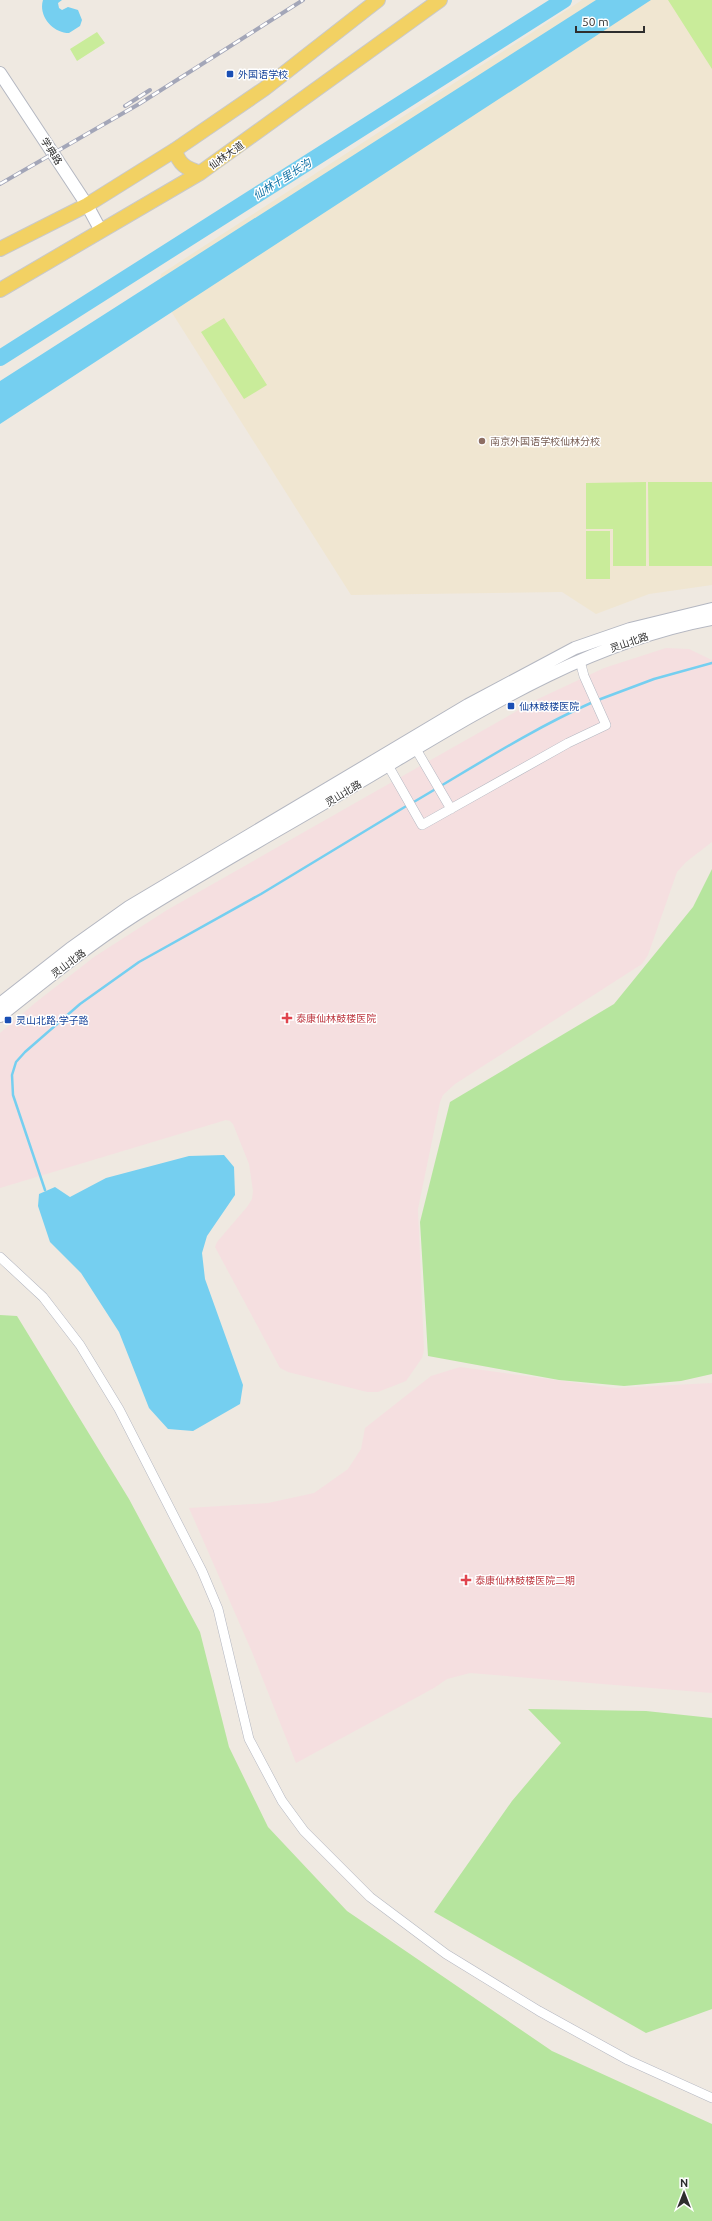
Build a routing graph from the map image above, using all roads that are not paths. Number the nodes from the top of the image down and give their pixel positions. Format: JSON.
{"nodes":[{"id":1,"x":378,"y":0,"type":"edge"},
{"id":2,"x":440,"y":0,"type":"edge"},
{"id":3,"x":0,"y":73,"type":"edge"},
{"id":4,"x":175,"y":150,"type":"junction"},
{"id":5,"x":200,"y":173,"type":"junction"},
{"id":6,"x":87,"y":205,"type":"junction"},
{"id":7,"x":101,"y":231,"type":"junction"},
{"id":8,"x":0,"y":249,"type":"edge"},
{"id":9,"x":0,"y":290,"type":"edge"},
{"id":10,"x":712,"y":609,"type":"edge"},
{"id":11,"x":712,"y":619,"type":"edge"},
{"id":12,"x":580,"y":661,"type":"junction"},
{"id":13,"x":413,"y":744,"type":"junction"},
{"id":14,"x":385,"y":761,"type":"junction"},
{"id":15,"x":450,"y":809,"type":"junction"},
{"id":16,"x":0,"y":1004,"type":"edge"},
{"id":17,"x":0,"y":1016,"type":"edge"},
{"id":18,"x":0,"y":1257,"type":"edge"},
{"id":19,"x":712,"y":2098,"type":"edge"}],
"edges":[{"from":1,"to":4,"type":"main road"},
{"from":2,"to":5,"type":"main road","name":"仙林大道"},
{"from":3,"to":6,"type":"main road","name":"学典路"},
{"from":4,"to":5,"type":"main road"},
{"from":4,"to":6,"type":"main road"},
{"from":5,"to":7,"type":"main road","name":"仙林大道"},
{"from":6,"to":7,"type":"main road","name":"学典路"},
{"from":6,"to":8,"type":"main road"},
{"from":7,"to":9,"type":"main road","name":"仙林大道"},
{"from":10,"to":13,"type":"main road","name":"灵山北路"},
{"from":11,"to":12,"type":"main road","name":"灵山北路"},
{"from":12,"to":13,"type":"main road","name":"灵山北路"},
{"from":12,"to":15,"type":"street"},
{"from":13,"to":14,"type":"main road","name":"灵山北路"},
{"from":13,"to":15,"type":"street"},
{"from":14,"to":15,"type":"street"},
{"from":14,"to":16,"type":"main road","name":"灵山北路"},
{"from":14,"to":17,"type":"main road","name":"灵山北路"},
{"from":18,"to":19,"type":"street"}]}
